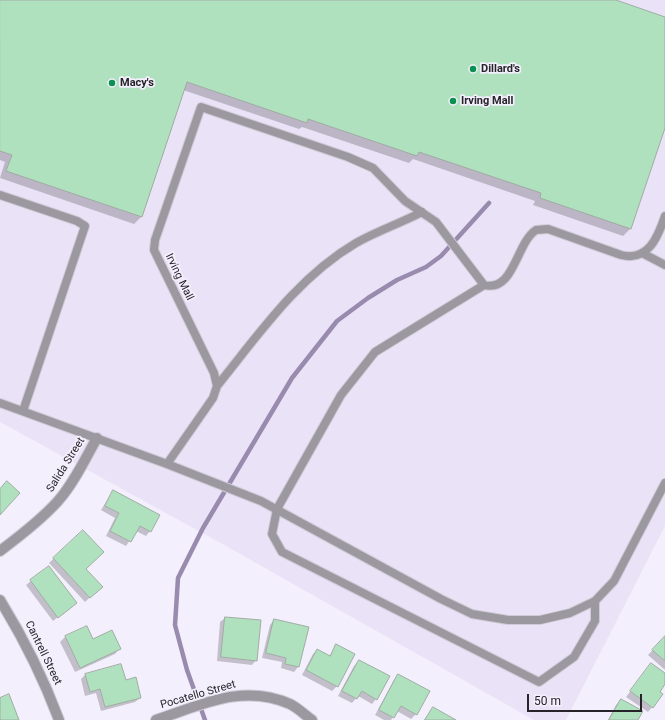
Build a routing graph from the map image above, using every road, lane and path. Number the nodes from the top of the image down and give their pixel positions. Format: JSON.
{"nodes":[{"id":1,"x":0,"y":194,"type":"edge"},
{"id":2,"x":422,"y":212,"type":"junction"},
{"id":3,"x":665,"y":216,"type":"edge"},
{"id":4,"x":642,"y":253,"type":"junction"},
{"id":5,"x":665,"y":265,"type":"edge"},
{"id":6,"x":484,"y":285,"type":"junction"},
{"id":7,"x":217,"y":386,"type":"junction"},
{"id":8,"x":0,"y":403,"type":"edge"},
{"id":9,"x":22,"y":411,"type":"junction"},
{"id":10,"x":97,"y":438,"type":"junction"},
{"id":11,"x":167,"y":464,"type":"junction"},
{"id":12,"x":665,"y":483,"type":"edge"},
{"id":13,"x":277,"y":510,"type":"junction"},
{"id":14,"x":0,"y":552,"type":"edge"},
{"id":15,"x":0,"y":600,"type":"edge"},
{"id":16,"x":595,"y":601,"type":"junction"},
{"id":17,"x":59,"y":720,"type":"edge"},
{"id":18,"x":156,"y":720,"type":"edge"},
{"id":19,"x":312,"y":720,"type":"edge"}],
"edges":[{"from":1,"to":9,"type":"lane"},
{"from":2,"to":6,"type":"lane","name":"Irving Mall"},
{"from":2,"to":7,"type":"lane"},
{"from":2,"to":7,"type":"lane","name":"Irving Mall"},
{"from":3,"to":4,"type":"lane"},
{"from":4,"to":5,"type":"lane"},
{"from":4,"to":6,"type":"lane"},
{"from":6,"to":13,"type":"lane"},
{"from":7,"to":11,"type":"lane"},
{"from":8,"to":9,"type":"lane"},
{"from":9,"to":10,"type":"lane"},
{"from":10,"to":11,"type":"lane"},
{"from":10,"to":14,"type":"street","name":"Salida Street"},
{"from":11,"to":13,"type":"lane"},
{"from":12,"to":16,"type":"lane"},
{"from":13,"to":16,"type":"lane"},
{"from":13,"to":16,"type":"lane"},
{"from":15,"to":17,"type":"street","name":"Cantrell Street"},
{"from":18,"to":19,"type":"street","name":"Pocatello Street"}]}
